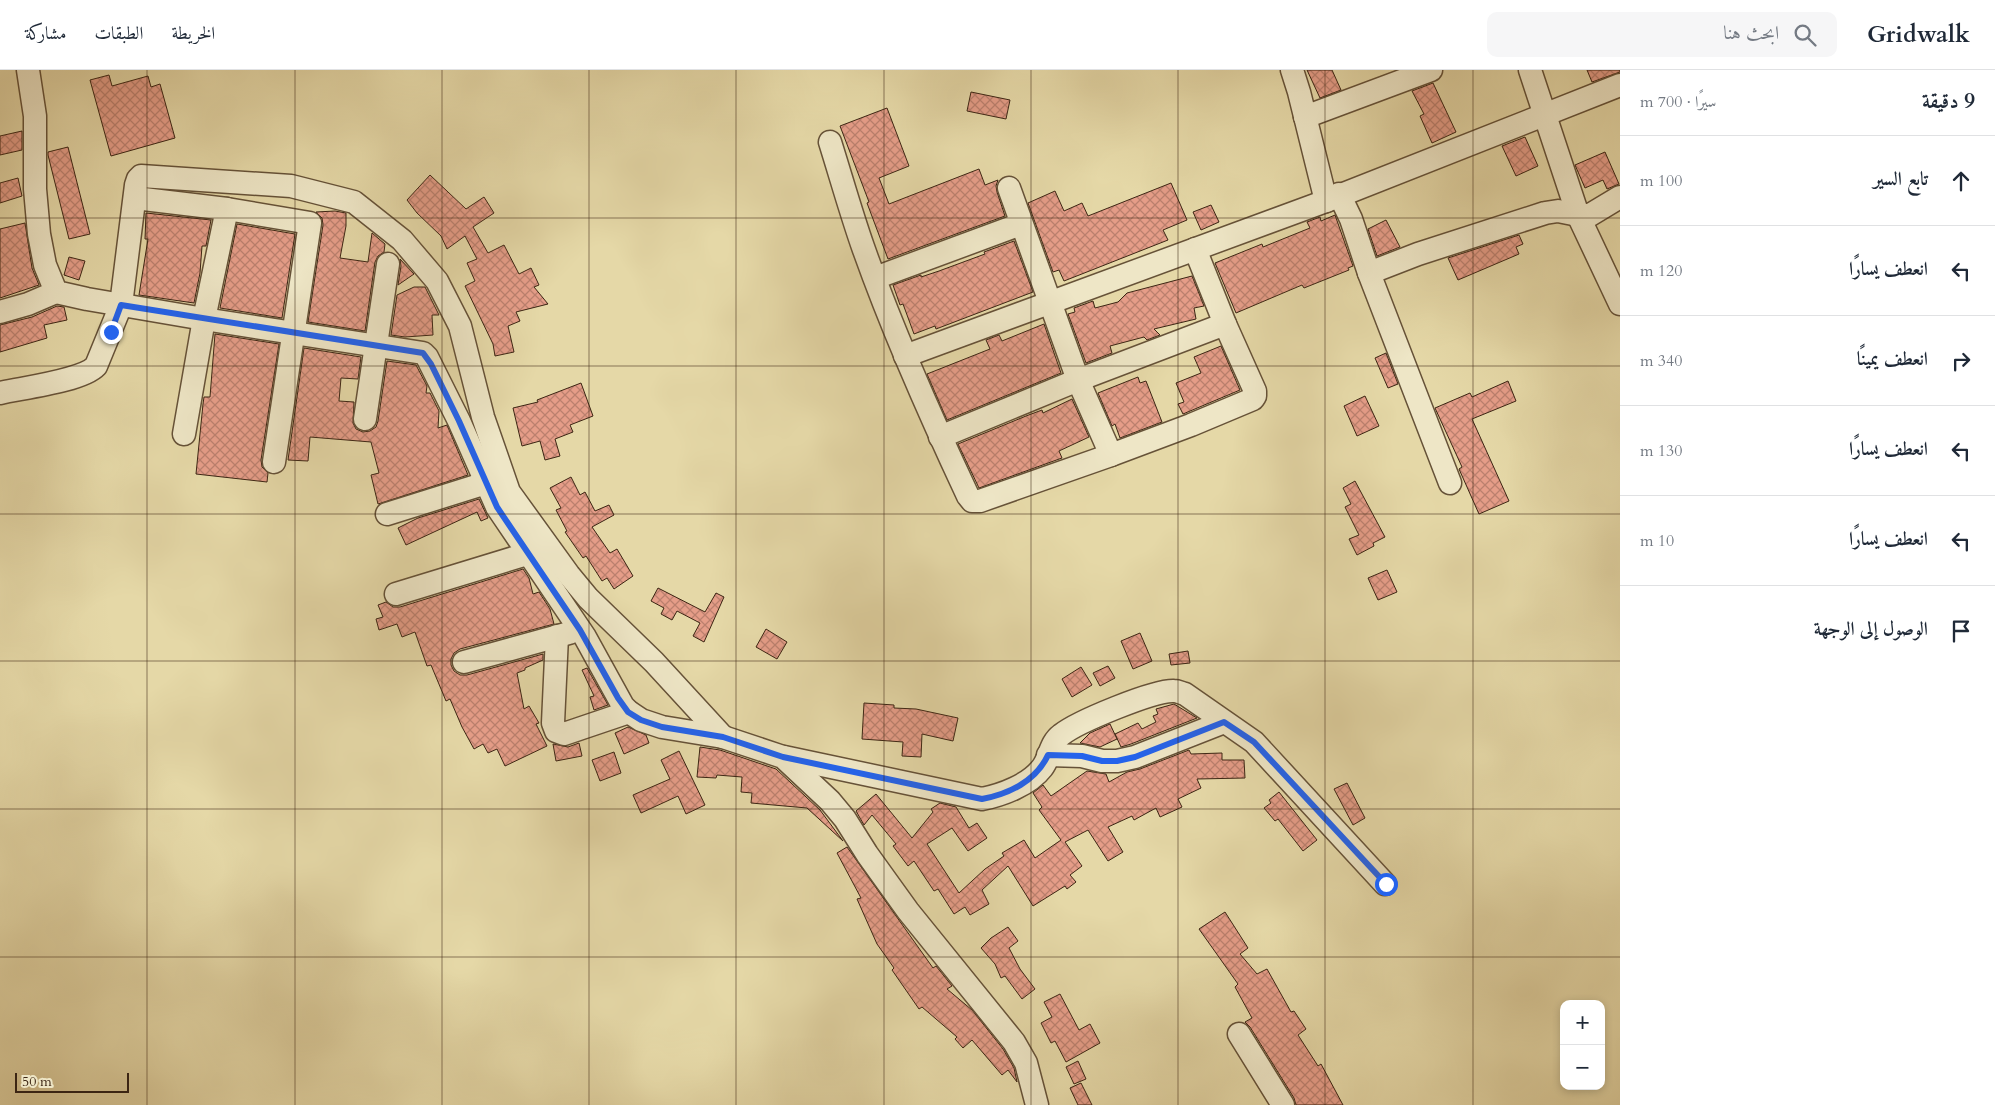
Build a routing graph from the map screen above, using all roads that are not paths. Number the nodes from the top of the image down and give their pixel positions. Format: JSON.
{"nodes":[{"id":1,"x":28,"y":70,"type":"edge"},
{"id":2,"x":1292,"y":70,"type":"edge"},
{"id":3,"x":1431,"y":70,"type":"edge"},
{"id":4,"x":1530,"y":70,"type":"edge"},
{"id":5,"x":1620,"y":85,"type":"edge"},
{"id":6,"x":1546,"y":114,"type":"junction"},
{"id":7,"x":1306,"y":117,"type":"junction"},
{"id":8,"x":830,"y":142,"type":"dead end"},
{"id":9,"x":1009,"y":188,"type":"dead end"},
{"id":10,"x":1332,"y":197,"type":"junction"},
{"id":11,"x":135,"y":198,"type":"junction"},
{"id":12,"x":1620,"y":198,"type":"edge"},
{"id":13,"x":227,"y":208,"type":"junction"},
{"id":14,"x":1578,"y":215,"type":"junction"},
{"id":15,"x":1021,"y":224,"type":"junction"},
{"id":16,"x":1194,"y":249,"type":"junction"},
{"id":17,"x":388,"y":264,"type":"dead end"},
{"id":18,"x":1369,"y":273,"type":"junction"},
{"id":19,"x":875,"y":278,"type":"junction"},
{"id":20,"x":56,"y":292,"type":"junction"},
{"id":21,"x":1050,"y":303,"type":"junction"},
{"id":22,"x":1620,"y":304,"type":"edge"},
{"id":23,"x":121,"y":305,"type":"junction"},
{"id":24,"x":0,"y":312,"type":"edge"},
{"id":25,"x":204,"y":319,"type":"junction"},
{"id":26,"x":1225,"y":324,"type":"junction"},
{"id":27,"x":293,"y":332,"type":"junction"},
{"id":28,"x":376,"y":345,"type":"junction"},
{"id":29,"x":905,"y":356,"type":"junction"},
{"id":30,"x":1078,"y":380,"type":"junction"},
{"id":31,"x":0,"y":393,"type":"edge"},
{"id":32,"x":365,"y":419,"type":"dead end"},
{"id":33,"x":184,"y":434,"type":"dead end"},
{"id":34,"x":940,"y":436,"type":"junction"},
{"id":35,"x":1110,"y":455,"type":"junction"},
{"id":36,"x":274,"y":462,"type":"dead end"},
{"id":37,"x":486,"y":483,"type":"junction"},
{"id":38,"x":1450,"y":483,"type":"dead end"},
{"id":39,"x":387,"y":514,"type":"dead end"},
{"id":40,"x":527,"y":554,"type":"junction"},
{"id":41,"x":396,"y":594,"type":"dead end"},
{"id":42,"x":580,"y":630,"type":"junction"},
{"id":43,"x":557,"y":636,"type":"junction"},
{"id":44,"x":464,"y":662,"type":"dead end"},
{"id":45,"x":628,"y":712,"type":"junction"},
{"id":46,"x":1224,"y":722,"type":"junction"},
{"id":47,"x":723,"y":737,"type":"junction"},
{"id":48,"x":1048,"y":755,"type":"junction"},
{"id":49,"x":783,"y":757,"type":"junction"},
{"id":50,"x":1386,"y":884,"type":"dead end"},
{"id":51,"x":1239,"y":1034,"type":"dead end"},
{"id":52,"x":1037,"y":1105,"type":"edge"},
{"id":53,"x":1282,"y":1105,"type":"edge"}],
"edges":[{"from":1,"to":20,"type":"street"},
{"from":2,"to":7,"type":"street"},
{"from":3,"to":7,"type":"street"},
{"from":4,"to":6,"type":"street"},
{"from":5,"to":6,"type":"street"},
{"from":6,"to":10,"type":"street"},
{"from":6,"to":14,"type":"street"},
{"from":7,"to":10,"type":"street"},
{"from":8,"to":19,"type":"street"},
{"from":9,"to":15,"type":"street"},
{"from":10,"to":16,"type":"street"},
{"from":10,"to":18,"type":"street"},
{"from":11,"to":13,"type":"street"},
{"from":11,"to":23,"type":"street"},
{"from":11,"to":47,"type":"street"},
{"from":12,"to":14,"type":"street"},
{"from":13,"to":25,"type":"street"},
{"from":13,"to":27,"type":"street"},
{"from":14,"to":18,"type":"street"},
{"from":14,"to":22,"type":"street"},
{"from":15,"to":19,"type":"street"},
{"from":15,"to":21,"type":"street"},
{"from":16,"to":21,"type":"street"},
{"from":16,"to":26,"type":"street"},
{"from":17,"to":28,"type":"street"},
{"from":18,"to":38,"type":"street"},
{"from":19,"to":29,"type":"street"},
{"from":20,"to":23,"type":"street"},
{"from":20,"to":24,"type":"street"},
{"from":21,"to":29,"type":"street"},
{"from":21,"to":30,"type":"street"},
{"from":23,"to":25,"type":"street"},
{"from":23,"to":31,"type":"street"},
{"from":25,"to":27,"type":"street"},
{"from":25,"to":33,"type":"street"},
{"from":26,"to":30,"type":"street"},
{"from":26,"to":35,"type":"street"},
{"from":27,"to":28,"type":"street"},
{"from":27,"to":36,"type":"street"},
{"from":28,"to":32,"type":"street"},
{"from":28,"to":37,"type":"street"},
{"from":29,"to":34,"type":"street"},
{"from":30,"to":34,"type":"street"},
{"from":30,"to":35,"type":"street"},
{"from":34,"to":35,"type":"street"},
{"from":37,"to":39,"type":"street"},
{"from":37,"to":40,"type":"street"},
{"from":40,"to":41,"type":"street"},
{"from":40,"to":42,"type":"street"},
{"from":42,"to":43,"type":"street"},
{"from":42,"to":45,"type":"street"},
{"from":43,"to":44,"type":"street"},
{"from":43,"to":45,"type":"street"},
{"from":45,"to":47,"type":"street"},
{"from":46,"to":48,"type":"street"},
{"from":46,"to":48,"type":"street"},
{"from":46,"to":50,"type":"street"},
{"from":47,"to":49,"type":"street"},
{"from":48,"to":49,"type":"street"},
{"from":49,"to":52,"type":"street"},
{"from":51,"to":53,"type":"street"}]}
